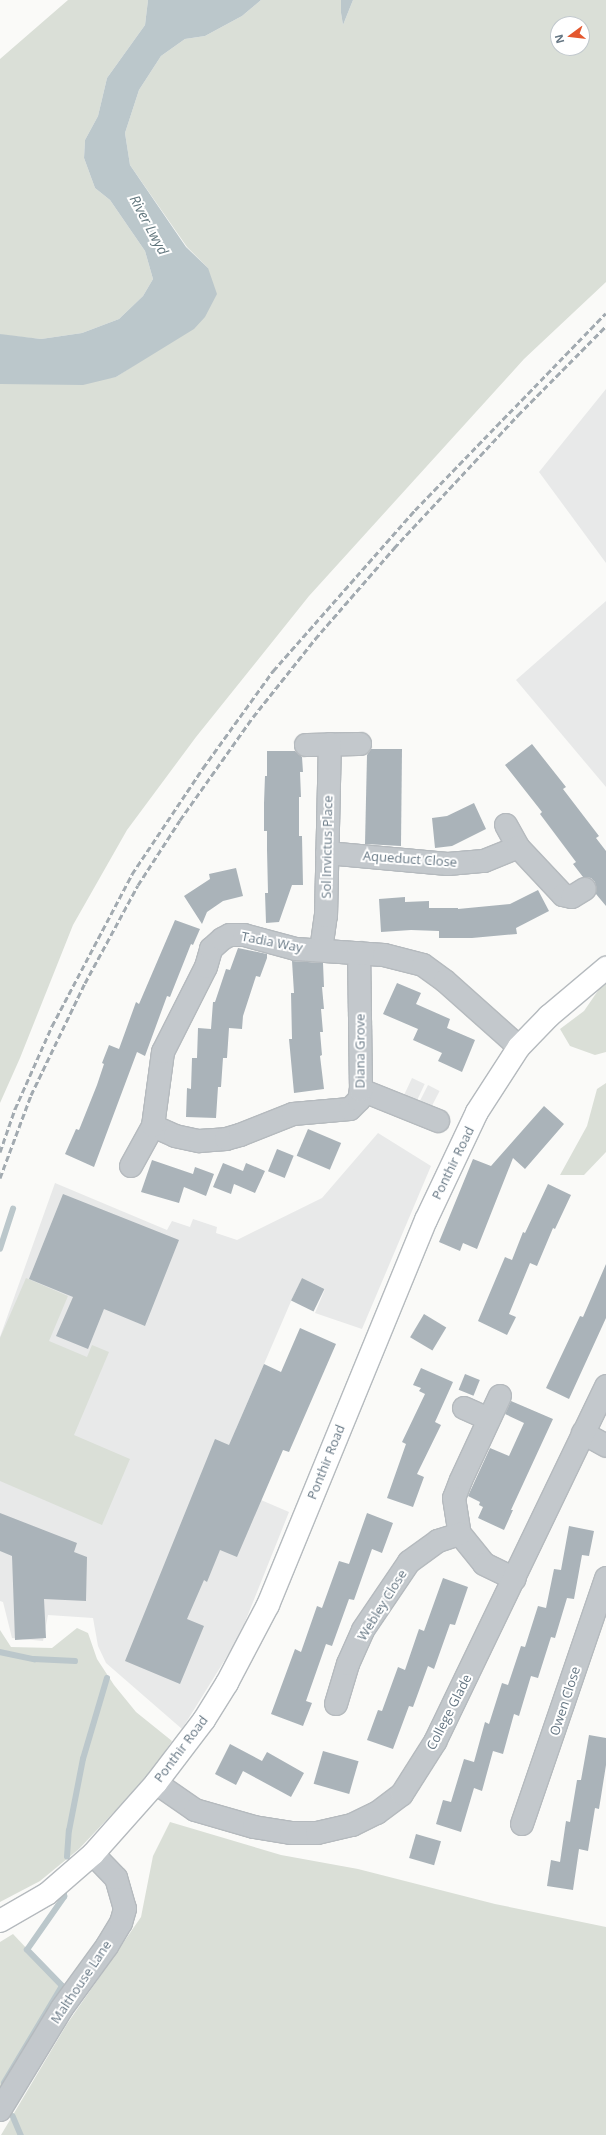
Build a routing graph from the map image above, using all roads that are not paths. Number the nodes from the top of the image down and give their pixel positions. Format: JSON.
{"nodes":[{"id":1,"x":330,"y":744,"type":"junction"},
{"id":2,"x":360,"y":744,"type":"dead end"},
{"id":3,"x":306,"y":745,"type":"dead end"},
{"id":4,"x":506,"y":825,"type":"dead end"},
{"id":5,"x":518,"y":847,"type":"junction"},
{"id":6,"x":327,"y":853,"type":"junction"},
{"id":7,"x":585,"y":889,"type":"dead end"},
{"id":8,"x":321,"y":950,"type":"junction"},
{"id":9,"x":359,"y":953,"type":"junction"},
{"id":10,"x":606,"y":968,"type":"edge"},
{"id":11,"x":519,"y":1047,"type":"junction"},
{"id":12,"x":361,"y":1090,"type":"junction"},
{"id":13,"x":438,"y":1121,"type":"dead end"},
{"id":14,"x":153,"y":1126,"type":"junction"},
{"id":15,"x":131,"y":1166,"type":"dead end"},
{"id":16,"x":606,"y":1386,"type":"edge"},
{"id":17,"x":500,"y":1396,"type":"dead end"},
{"id":18,"x":464,"y":1408,"type":"dead end"},
{"id":19,"x":489,"y":1420,"type":"junction"},
{"id":20,"x":583,"y":1433,"type":"junction"},
{"id":21,"x":606,"y":1446,"type":"edge"},
{"id":22,"x":460,"y":1534,"type":"junction"},
{"id":23,"x":606,"y":1578,"type":"edge"},
{"id":24,"x":515,"y":1579,"type":"junction"},
{"id":25,"x":336,"y":1704,"type":"dead end"},
{"id":26,"x":156,"y":1783,"type":"junction"},
{"id":27,"x":522,"y":1824,"type":"dead end"},
{"id":28,"x":93,"y":1854,"type":"junction"},
{"id":29,"x":0,"y":1921,"type":"edge"},
{"id":30,"x":0,"y":2110,"type":"edge"}],
"edges":[{"from":1,"to":2,"type":"street"},
{"from":1,"to":3,"type":"street"},
{"from":1,"to":6,"type":"street","name":"Sol Invictus Place"},
{"from":4,"to":5,"type":"street"},
{"from":5,"to":6,"type":"street","name":"Aqueduct Close"},
{"from":5,"to":7,"type":"street"},
{"from":6,"to":8,"type":"street","name":"Sol Invictus Place"},
{"from":8,"to":9,"type":"street","name":"Tadia Way"},
{"from":8,"to":14,"type":"street","name":"Tadia Way"},
{"from":9,"to":11,"type":"street","name":"Tadia Way"},
{"from":9,"to":12,"type":"street","name":"Diana Grove"},
{"from":10,"to":11,"type":"main road","name":"Ponthir Road"},
{"from":11,"to":26,"type":"main road","name":"Ponthir Road"},
{"from":12,"to":13,"type":"street"},
{"from":12,"to":14,"type":"street","name":"Diana Grove"},
{"from":14,"to":15,"type":"street"},
{"from":16,"to":20,"type":"street","name":"College Glade"},
{"from":17,"to":19,"type":"street"},
{"from":18,"to":19,"type":"street"},
{"from":19,"to":22,"type":"street"},
{"from":20,"to":21,"type":"street"},
{"from":20,"to":24,"type":"street","name":"College Glade"},
{"from":22,"to":24,"type":"street"},
{"from":22,"to":25,"type":"street","name":"Webley Close"},
{"from":23,"to":27,"type":"street","name":"Owen Close"},
{"from":24,"to":26,"type":"street","name":"College Glade"},
{"from":26,"to":28,"type":"main road","name":"Ponthir Road"},
{"from":28,"to":29,"type":"main road","name":"Ponthir Road"},
{"from":28,"to":30,"type":"street","name":"Malthouse Lane"}]}
